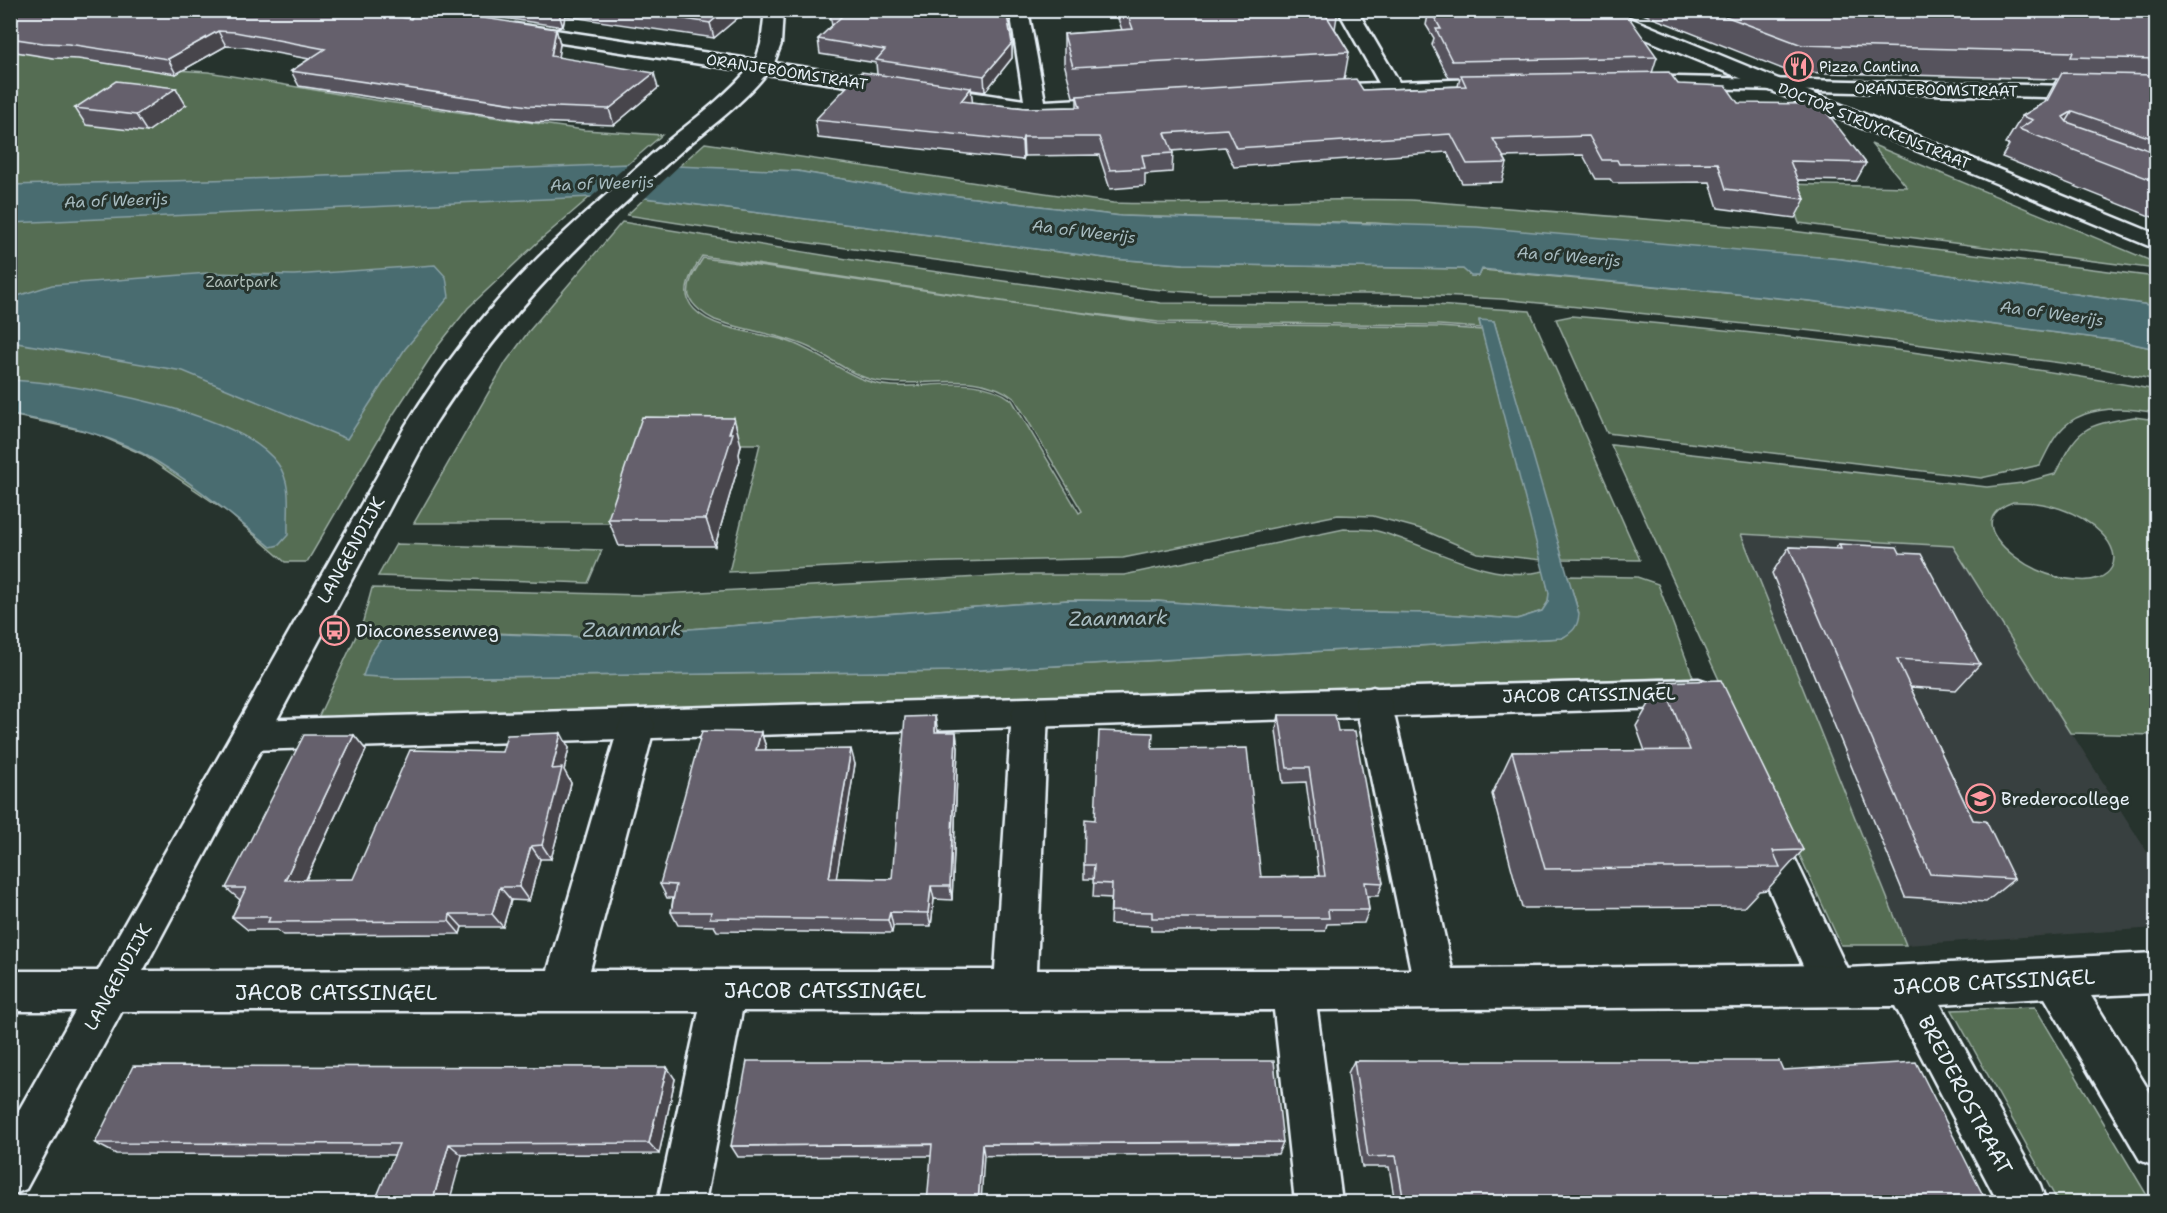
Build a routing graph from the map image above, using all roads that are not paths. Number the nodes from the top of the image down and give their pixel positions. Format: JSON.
{"nodes":[{"id":1,"x":392,"y":10,"type":"edge"},
{"id":2,"x":774,"y":10,"type":"edge"},
{"id":3,"x":1347,"y":10,"type":"edge"},
{"id":4,"x":1592,"y":10,"type":"edge"},
{"id":5,"x":1019,"y":11,"type":"edge"},
{"id":6,"x":423,"y":13,"type":"edge"},
{"id":7,"x":760,"y":68,"type":"junction"},
{"id":8,"x":1616,"y":82,"type":"edge"},
{"id":9,"x":1522,"y":83,"type":"edge"},
{"id":10,"x":1776,"y":86,"type":"junction"},
{"id":11,"x":1392,"y":87,"type":"junction"},
{"id":12,"x":1298,"y":93,"type":"edge"},
{"id":13,"x":2157,"y":94,"type":"edge"},
{"id":14,"x":1144,"y":102,"type":"edge"},
{"id":15,"x":1036,"y":108,"type":"junction"},
{"id":16,"x":2157,"y":242,"type":"edge"},
{"id":17,"x":1373,"y":701,"type":"junction"},
{"id":18,"x":1030,"y":712,"type":"junction"},
{"id":19,"x":637,"y":725,"type":"junction"},
{"id":20,"x":1713,"y":725,"type":"edge"},
{"id":21,"x":250,"y":735,"type":"junction"},
{"id":22,"x":1748,"y":801,"type":"edge"},
{"id":23,"x":2157,"y":973,"type":"edge"},
{"id":24,"x":2057,"y":979,"type":"junction"},
{"id":25,"x":1833,"y":986,"type":"junction"},
{"id":26,"x":1908,"y":987,"type":"junction"},
{"id":27,"x":1293,"y":990,"type":"junction"},
{"id":28,"x":1436,"y":990,"type":"junction"},
{"id":29,"x":10,"y":991,"type":"edge"},
{"id":30,"x":1015,"y":991,"type":"junction"},
{"id":31,"x":563,"y":992,"type":"junction"},
{"id":32,"x":724,"y":992,"type":"junction"},
{"id":33,"x":109,"y":993,"type":"junction"},
{"id":34,"x":2157,"y":1144,"type":"edge"},
{"id":35,"x":10,"y":1173,"type":"edge"},
{"id":36,"x":682,"y":1203,"type":"edge"},
{"id":37,"x":1319,"y":1203,"type":"edge"},
{"id":38,"x":2023,"y":1203,"type":"edge"}],
"edges":[{"from":1,"to":6,"type":"street","name":"ORANJEBOOMSTRAAT"},
{"from":2,"to":7,"type":"street"},
{"from":3,"to":11,"type":"street"},
{"from":4,"to":10,"type":"street","name":"DOCTOR STRUYCKENSTRAAT"},
{"from":5,"to":15,"type":"street"},
{"from":6,"to":7,"type":"street","name":"ORANJEBOOMSTRAAT"},
{"from":7,"to":15,"type":"street","name":"ORANJEBOOMSTRAAT"},
{"from":7,"to":21,"type":"street","name":"LANGENDIJK"},
{"from":8,"to":10,"type":"street","name":"ORANJEBOOMSTRAAT"},
{"from":9,"to":11,"type":"street"},
{"from":10,"to":13,"type":"street","name":"ORANJEBOOMSTRAAT"},
{"from":10,"to":16,"type":"street","name":"DOCTOR STRUYCKENSTRAAT"},
{"from":11,"to":12,"type":"street"},
{"from":14,"to":15,"type":"street","name":"ORANJEBOOMSTRAAT"},
{"from":17,"to":18,"type":"street","name":"JACOB CATSSINGEL"},
{"from":17,"to":20,"type":"street","name":"JACOB CATSSINGEL"},
{"from":17,"to":28,"type":"street"},
{"from":18,"to":19,"type":"street","name":"JACOB CATSSINGEL"},
{"from":18,"to":30,"type":"street"},
{"from":19,"to":21,"type":"street","name":"JACOB CATSSINGEL"},
{"from":19,"to":31,"type":"street"},
{"from":21,"to":33,"type":"street","name":"LANGENDIJK"},
{"from":22,"to":25,"type":"street"},
{"from":23,"to":24,"type":"street","name":"JACOB CATSSINGEL"},
{"from":24,"to":26,"type":"street","name":"JACOB CATSSINGEL"},
{"from":24,"to":34,"type":"street"},
{"from":25,"to":26,"type":"street","name":"JACOB CATSSINGEL"},
{"from":25,"to":28,"type":"street","name":"JACOB CATSSINGEL"},
{"from":26,"to":38,"type":"street","name":"BREDEROSTRAAT"},
{"from":27,"to":28,"type":"street","name":"JACOB CATSSINGEL"},
{"from":27,"to":30,"type":"street","name":"JACOB CATSSINGEL"},
{"from":27,"to":37,"type":"street"},
{"from":29,"to":33,"type":"street","name":"JACOB CATSSINGEL"},
{"from":30,"to":32,"type":"street","name":"JACOB CATSSINGEL"},
{"from":31,"to":32,"type":"street","name":"JACOB CATSSINGEL"},
{"from":31,"to":33,"type":"street","name":"JACOB CATSSINGEL"},
{"from":32,"to":36,"type":"street"},
{"from":33,"to":35,"type":"street","name":"LANGENDIJK"}]}
